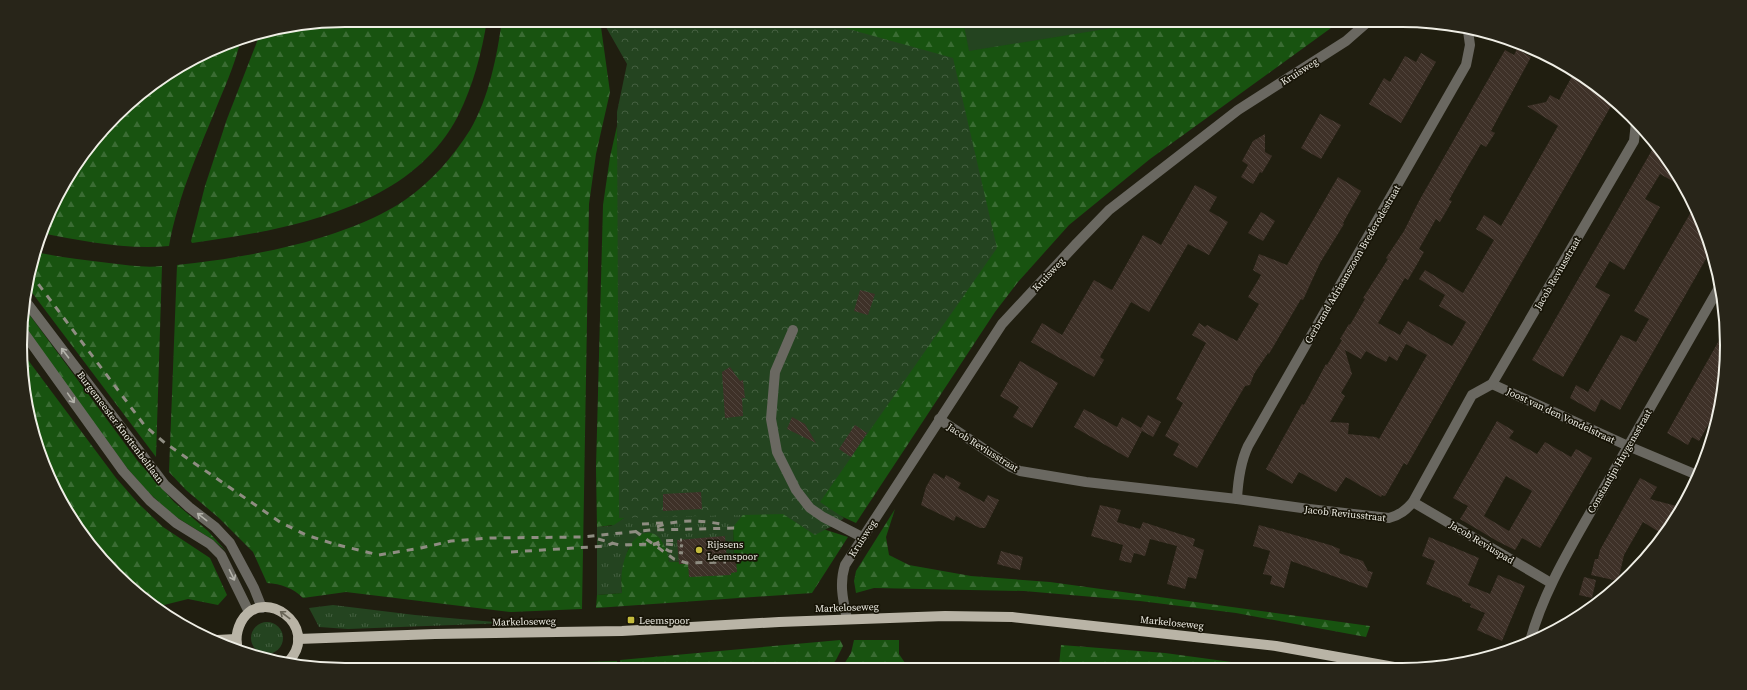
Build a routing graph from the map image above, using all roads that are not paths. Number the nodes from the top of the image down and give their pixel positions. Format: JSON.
{"nodes":[{"id":1,"x":1362,"y":27,"type":"edge"},
{"id":2,"x":1468,"y":34,"type":"edge"},
{"id":3,"x":1635,"y":129,"type":"edge"},
{"id":4,"x":1716,"y":294,"type":"edge"},
{"id":5,"x":30,"y":306,"type":"edge"},
{"id":6,"x":792,"y":330,"type":"dead end"},
{"id":7,"x":27,"y":338,"type":"edge"},
{"id":8,"x":1492,"y":384,"type":"junction"},
{"id":9,"x":939,"y":419,"type":"junction"},
{"id":10,"x":1628,"y":446,"type":"junction"},
{"id":11,"x":1693,"y":473,"type":"edge"},
{"id":12,"x":1236,"y":499,"type":"junction"},
{"id":13,"x":1413,"y":502,"type":"junction"},
{"id":14,"x":862,"y":537,"type":"junction"},
{"id":15,"x":1551,"y":583,"type":"junction"},
{"id":16,"x":262,"y":608,"type":"junction"},
{"id":17,"x":249,"y":612,"type":"junction"},
{"id":18,"x":847,"y":620,"type":"junction"},
{"id":19,"x":1532,"y":635,"type":"edge"},
{"id":20,"x":298,"y":638,"type":"junction"},
{"id":21,"x":236,"y":639,"type":"junction"},
{"id":22,"x":225,"y":640,"type":"edge"},
{"id":23,"x":237,"y":644,"type":"edge"},
{"id":24,"x":291,"y":658,"type":"edge"},
{"id":25,"x":1372,"y":663,"type":"edge"}],
"edges":[{"from":1,"to":9,"type":"street","name":"Kruisweg"},
{"from":2,"to":12,"type":"street","name":"Gerbrand Adriaanszoon Brederodestraat"},
{"from":3,"to":8,"type":"street","name":"Jacob Reviusstraat"},
{"from":4,"to":10,"type":"street","name":"Constantijn Huygensstraat"},
{"from":16,"to":5,"type":"street","name":"Burgemeester Knottenbeltlaan","one_way":true},
{"from":6,"to":14,"type":"street"},
{"from":7,"to":17,"type":"street","one_way":true},
{"from":8,"to":10,"type":"street","name":"Joost van den Vondelstraat"},
{"from":8,"to":13,"type":"street","name":"Jacob Reviusstraat"},
{"from":9,"to":12,"type":"street","name":"Jacob Reviusstraat"},
{"from":9,"to":14,"type":"street","name":"Kruisweg"},
{"from":10,"to":11,"type":"street","name":"Joost van den Vondelstraat"},
{"from":10,"to":15,"type":"street","name":"Constantijn Huygensstraat"},
{"from":12,"to":13,"type":"street","name":"Jacob Reviusstraat"},
{"from":13,"to":15,"type":"street","name":"Jacob Reviuspad"},
{"from":14,"to":18,"type":"street","name":"Kruisweg"},
{"from":15,"to":19,"type":"street","name":"Constantijn Huygensstraat"},
{"from":16,"to":17,"type":"main road"},
{"from":20,"to":16,"type":"main road","one_way":true},
{"from":17,"to":21,"type":"main road"},
{"from":18,"to":20,"type":"main road","name":"Markeloseweg"},
{"from":18,"to":25,"type":"main road","name":"Markeloseweg"},
{"from":20,"to":24,"type":"main road"},
{"from":21,"to":22,"type":"main road"},
{"from":21,"to":23,"type":"main road"}]}
